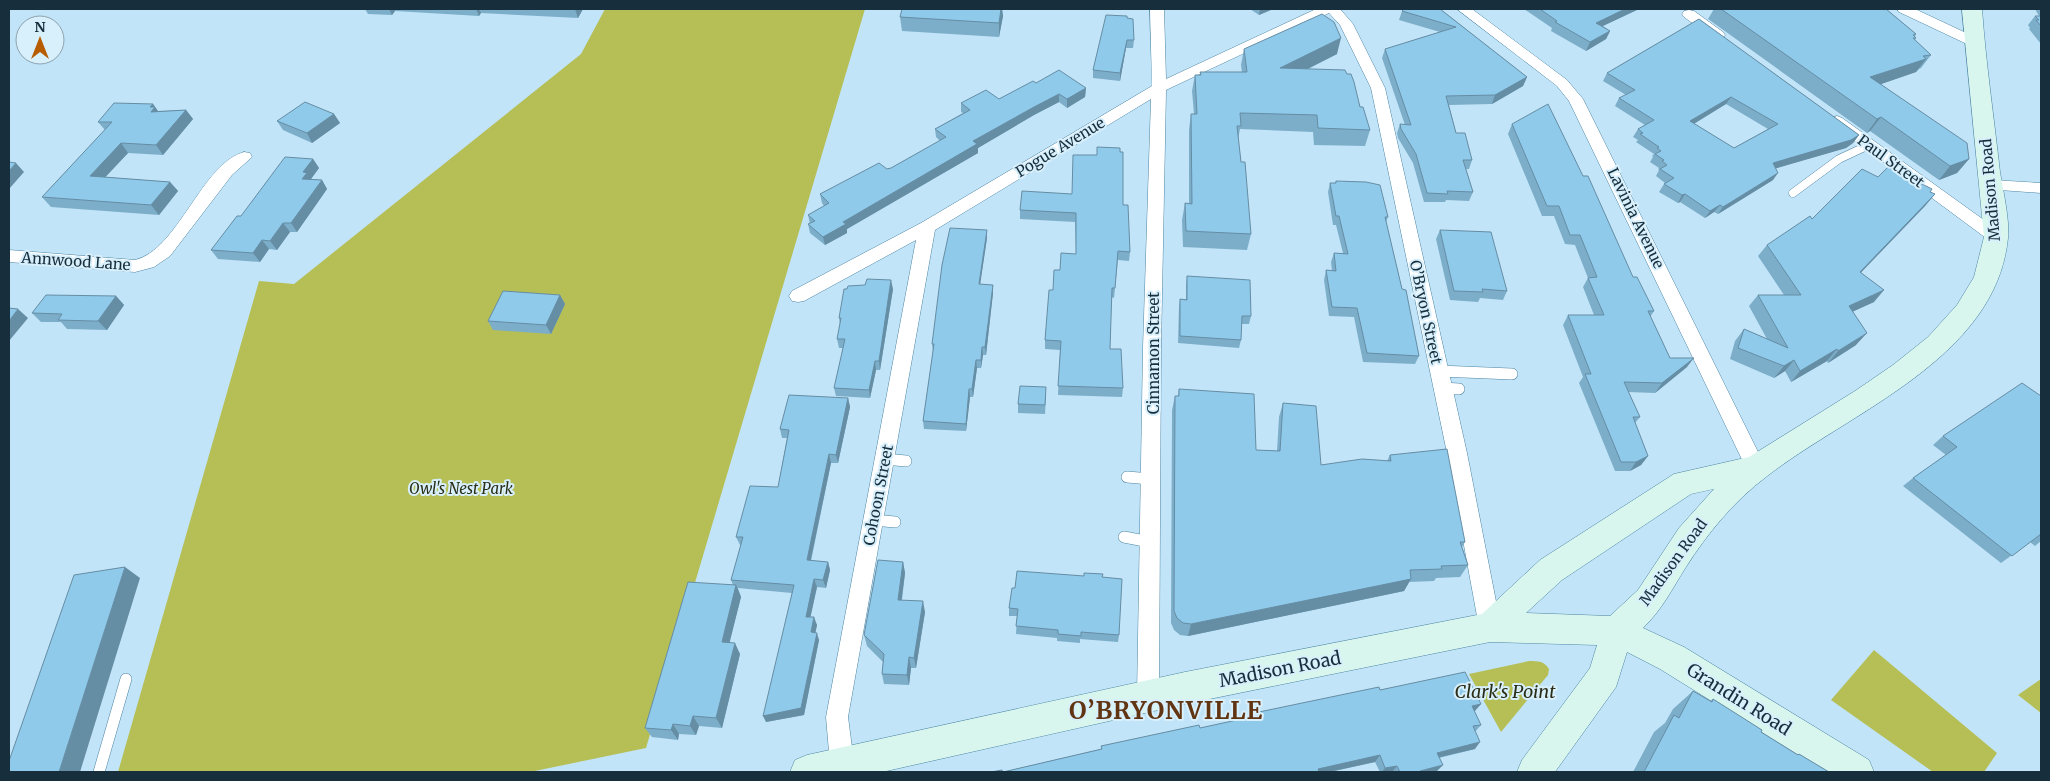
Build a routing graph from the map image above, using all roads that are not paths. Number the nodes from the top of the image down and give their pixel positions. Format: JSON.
{"nodes":[{"id":1,"x":1157,"y":9,"type":"edge"},
{"id":2,"x":1327,"y":9,"type":"edge"},
{"id":3,"x":1333,"y":9,"type":"edge"},
{"id":4,"x":1464,"y":9,"type":"edge"},
{"id":5,"x":1904,"y":9,"type":"edge"},
{"id":6,"x":1972,"y":9,"type":"edge"},
{"id":7,"x":1688,"y":15,"type":"edge"},
{"id":8,"x":1728,"y":42,"type":"edge"},
{"id":9,"x":1974,"y":42,"type":"junction"},
{"id":10,"x":1159,"y":88,"type":"junction"},
{"id":11,"x":1822,"y":110,"type":"edge"},
{"id":12,"x":1869,"y":145,"type":"junction"},
{"id":13,"x":244,"y":157,"type":"dead end"},
{"id":14,"x":1992,"y":185,"type":"junction"},
{"id":15,"x":2041,"y":188,"type":"edge"},
{"id":16,"x":1793,"y":193,"type":"dead end"},
{"id":17,"x":926,"y":227,"type":"junction"},
{"id":18,"x":1996,"y":237,"type":"junction"},
{"id":19,"x":9,"y":256,"type":"edge"},
{"id":20,"x":798,"y":296,"type":"dead end"},
{"id":21,"x":1512,"y":374,"type":"dead end"},
{"id":22,"x":1447,"y":382,"type":"junction"},
{"id":23,"x":884,"y":459,"type":"junction"},
{"id":24,"x":906,"y":461,"type":"dead end"},
{"id":25,"x":1756,"y":468,"type":"junction"},
{"id":26,"x":1127,"y":477,"type":"dead end"},
{"id":27,"x":1152,"y":479,"type":"junction"},
{"id":28,"x":873,"y":520,"type":"junction"},
{"id":29,"x":895,"y":522,"type":"dead end"},
{"id":30,"x":1124,"y":537,"type":"dead end"},
{"id":31,"x":1150,"y":542,"type":"junction"},
{"id":32,"x":1490,"y":627,"type":"junction"},
{"id":33,"x":1617,"y":631,"type":"junction"},
{"id":34,"x":126,"y":680,"type":"dead end"},
{"id":35,"x":1148,"y":697,"type":"junction"},
{"id":36,"x":842,"y":763,"type":"junction"},
{"id":37,"x":99,"y":772,"type":"edge"},
{"id":38,"x":807,"y":772,"type":"edge"},
{"id":39,"x":1534,"y":772,"type":"edge"},
{"id":40,"x":1857,"y":772,"type":"edge"}],
"edges":[{"from":1,"to":10,"type":"street","name":"Cinnamon Street"},
{"from":2,"to":10,"type":"street","name":"Pogue Avenue"},
{"from":3,"to":22,"type":"street","name":"O’Bryon Street"},
{"from":4,"to":25,"type":"street","name":"Lavinia Avenue"},
{"from":5,"to":9,"type":"street"},
{"from":6,"to":9,"type":"main road","name":"Madison Road"},
{"from":7,"to":8,"type":"street"},
{"from":9,"to":14,"type":"main road","name":"Madison Road"},
{"from":10,"to":17,"type":"street","name":"Pogue Avenue"},
{"from":10,"to":27,"type":"street","name":"Cinnamon Street"},
{"from":11,"to":12,"type":"street","name":"Paul Street"},
{"from":12,"to":16,"type":"lane"},
{"from":12,"to":18,"type":"street","name":"Paul Street"},
{"from":13,"to":19,"type":"street","name":"Annwood Lane"},
{"from":14,"to":15,"type":"street"},
{"from":14,"to":18,"type":"main road","name":"Madison Road"},
{"from":17,"to":20,"type":"street","name":"Pogue Avenue"},
{"from":17,"to":23,"type":"street","name":"Cohoon Street"},
{"from":18,"to":25,"type":"main road","name":"Madison Road"},
{"from":21,"to":22,"type":"lane"},
{"from":22,"to":32,"type":"street","name":"O’Bryon Street"},
{"from":23,"to":24,"type":"lane"},
{"from":23,"to":28,"type":"street","name":"Cohoon Street"},
{"from":25,"to":32,"type":"main road","name":"Madison Road"},
{"from":25,"to":33,"type":"main road","name":"Madison Road"},
{"from":26,"to":27,"type":"lane"},
{"from":27,"to":31,"type":"street","name":"Cinnamon Street"},
{"from":28,"to":29,"type":"lane"},
{"from":28,"to":36,"type":"street","name":"Cohoon Street"},
{"from":30,"to":31,"type":"lane"},
{"from":31,"to":35,"type":"street","name":"Cinnamon Street"},
{"from":32,"to":33,"type":"main road","name":"Madison Road"},
{"from":32,"to":35,"type":"main road","name":"Madison Road"},
{"from":33,"to":39,"type":"main road"},
{"from":33,"to":40,"type":"main road","name":"Grandin Road"},
{"from":34,"to":37,"type":"lane"},
{"from":35,"to":36,"type":"main road","name":"Madison Road"},
{"from":36,"to":38,"type":"main road","name":"Madison Road"}]}
